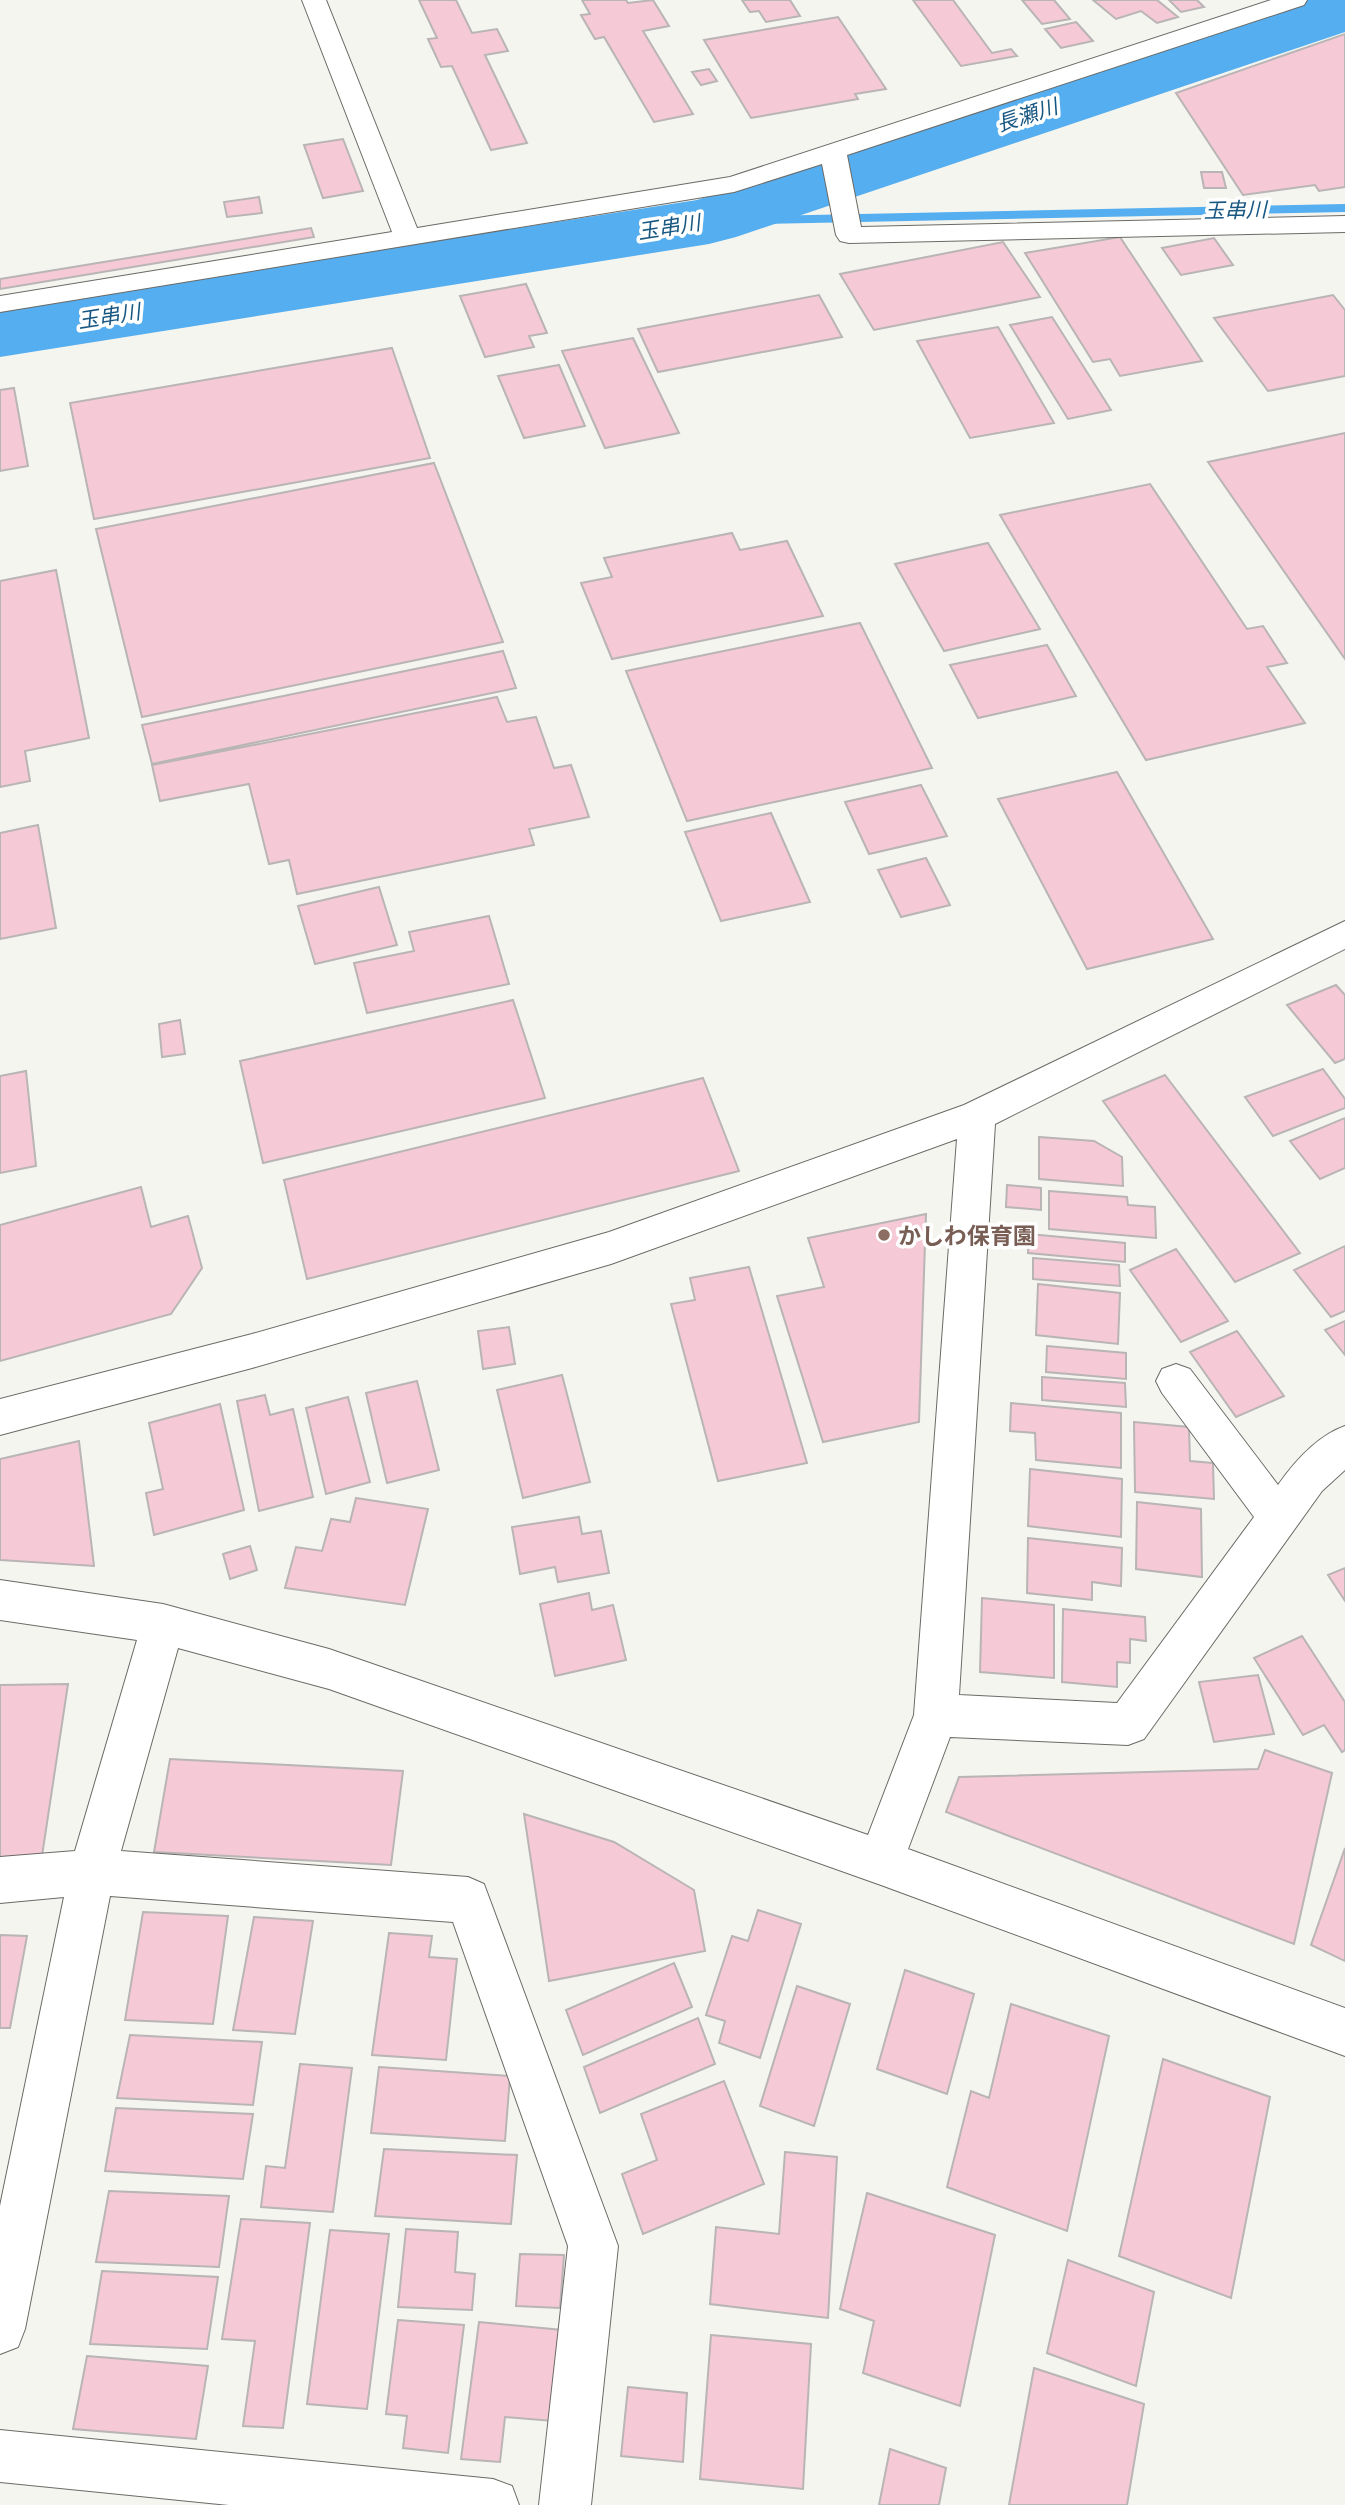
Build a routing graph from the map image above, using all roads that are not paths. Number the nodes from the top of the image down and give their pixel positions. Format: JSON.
{"nodes":[{"id":1,"x":314,"y":0,"type":"edge"},
{"id":2,"x":1295,"y":0,"type":"edge"},
{"id":3,"x":1260,"y":5,"type":"edge"},
{"id":4,"x":833,"y":151,"type":"junction"},
{"id":5,"x":1345,"y":224,"type":"edge"},
{"id":6,"x":408,"y":238,"type":"junction"},
{"id":7,"x":0,"y":304,"type":"edge"},
{"id":8,"x":1343,"y":939,"type":"edge"},
{"id":9,"x":977,"y":1116,"type":"junction"},
{"id":10,"x":1176,"y":1381,"type":"dead end"},
{"id":11,"x":0,"y":1417,"type":"edge"},
{"id":12,"x":1345,"y":1444,"type":"edge"},
{"id":13,"x":1278,"y":1517,"type":"junction"},
{"id":14,"x":0,"y":1600,"type":"edge"},
{"id":15,"x":163,"y":1624,"type":"junction"},
{"id":16,"x":936,"y":1715,"type":"junction"},
{"id":17,"x":881,"y":1862,"type":"junction"},
{"id":18,"x":92,"y":1872,"type":"junction"},
{"id":19,"x":0,"y":1880,"type":"edge"},
{"id":20,"x":1345,"y":2032,"type":"edge"},
{"id":21,"x":0,"y":2329,"type":"edge"},
{"id":22,"x":0,"y":2456,"type":"edge"},
{"id":23,"x":493,"y":2505,"type":"edge"},
{"id":24,"x":565,"y":2505,"type":"edge"}],
"edges":[{"from":1,"to":6,"type":"street"},
{"from":2,"to":3,"type":"street"},
{"from":3,"to":4,"type":"street"},
{"from":4,"to":5,"type":"street"},
{"from":4,"to":6,"type":"street"},
{"from":6,"to":7,"type":"street"},
{"from":8,"to":9,"type":"street"},
{"from":9,"to":11,"type":"street"},
{"from":9,"to":16,"type":"street"},
{"from":10,"to":13,"type":"street"},
{"from":12,"to":13,"type":"street"},
{"from":13,"to":16,"type":"street"},
{"from":14,"to":15,"type":"street"},
{"from":15,"to":17,"type":"street"},
{"from":15,"to":18,"type":"street"},
{"from":16,"to":17,"type":"street"},
{"from":17,"to":20,"type":"street"},
{"from":18,"to":19,"type":"street"},
{"from":18,"to":21,"type":"street"},
{"from":18,"to":24,"type":"street"},
{"from":22,"to":23,"type":"street"}]}
